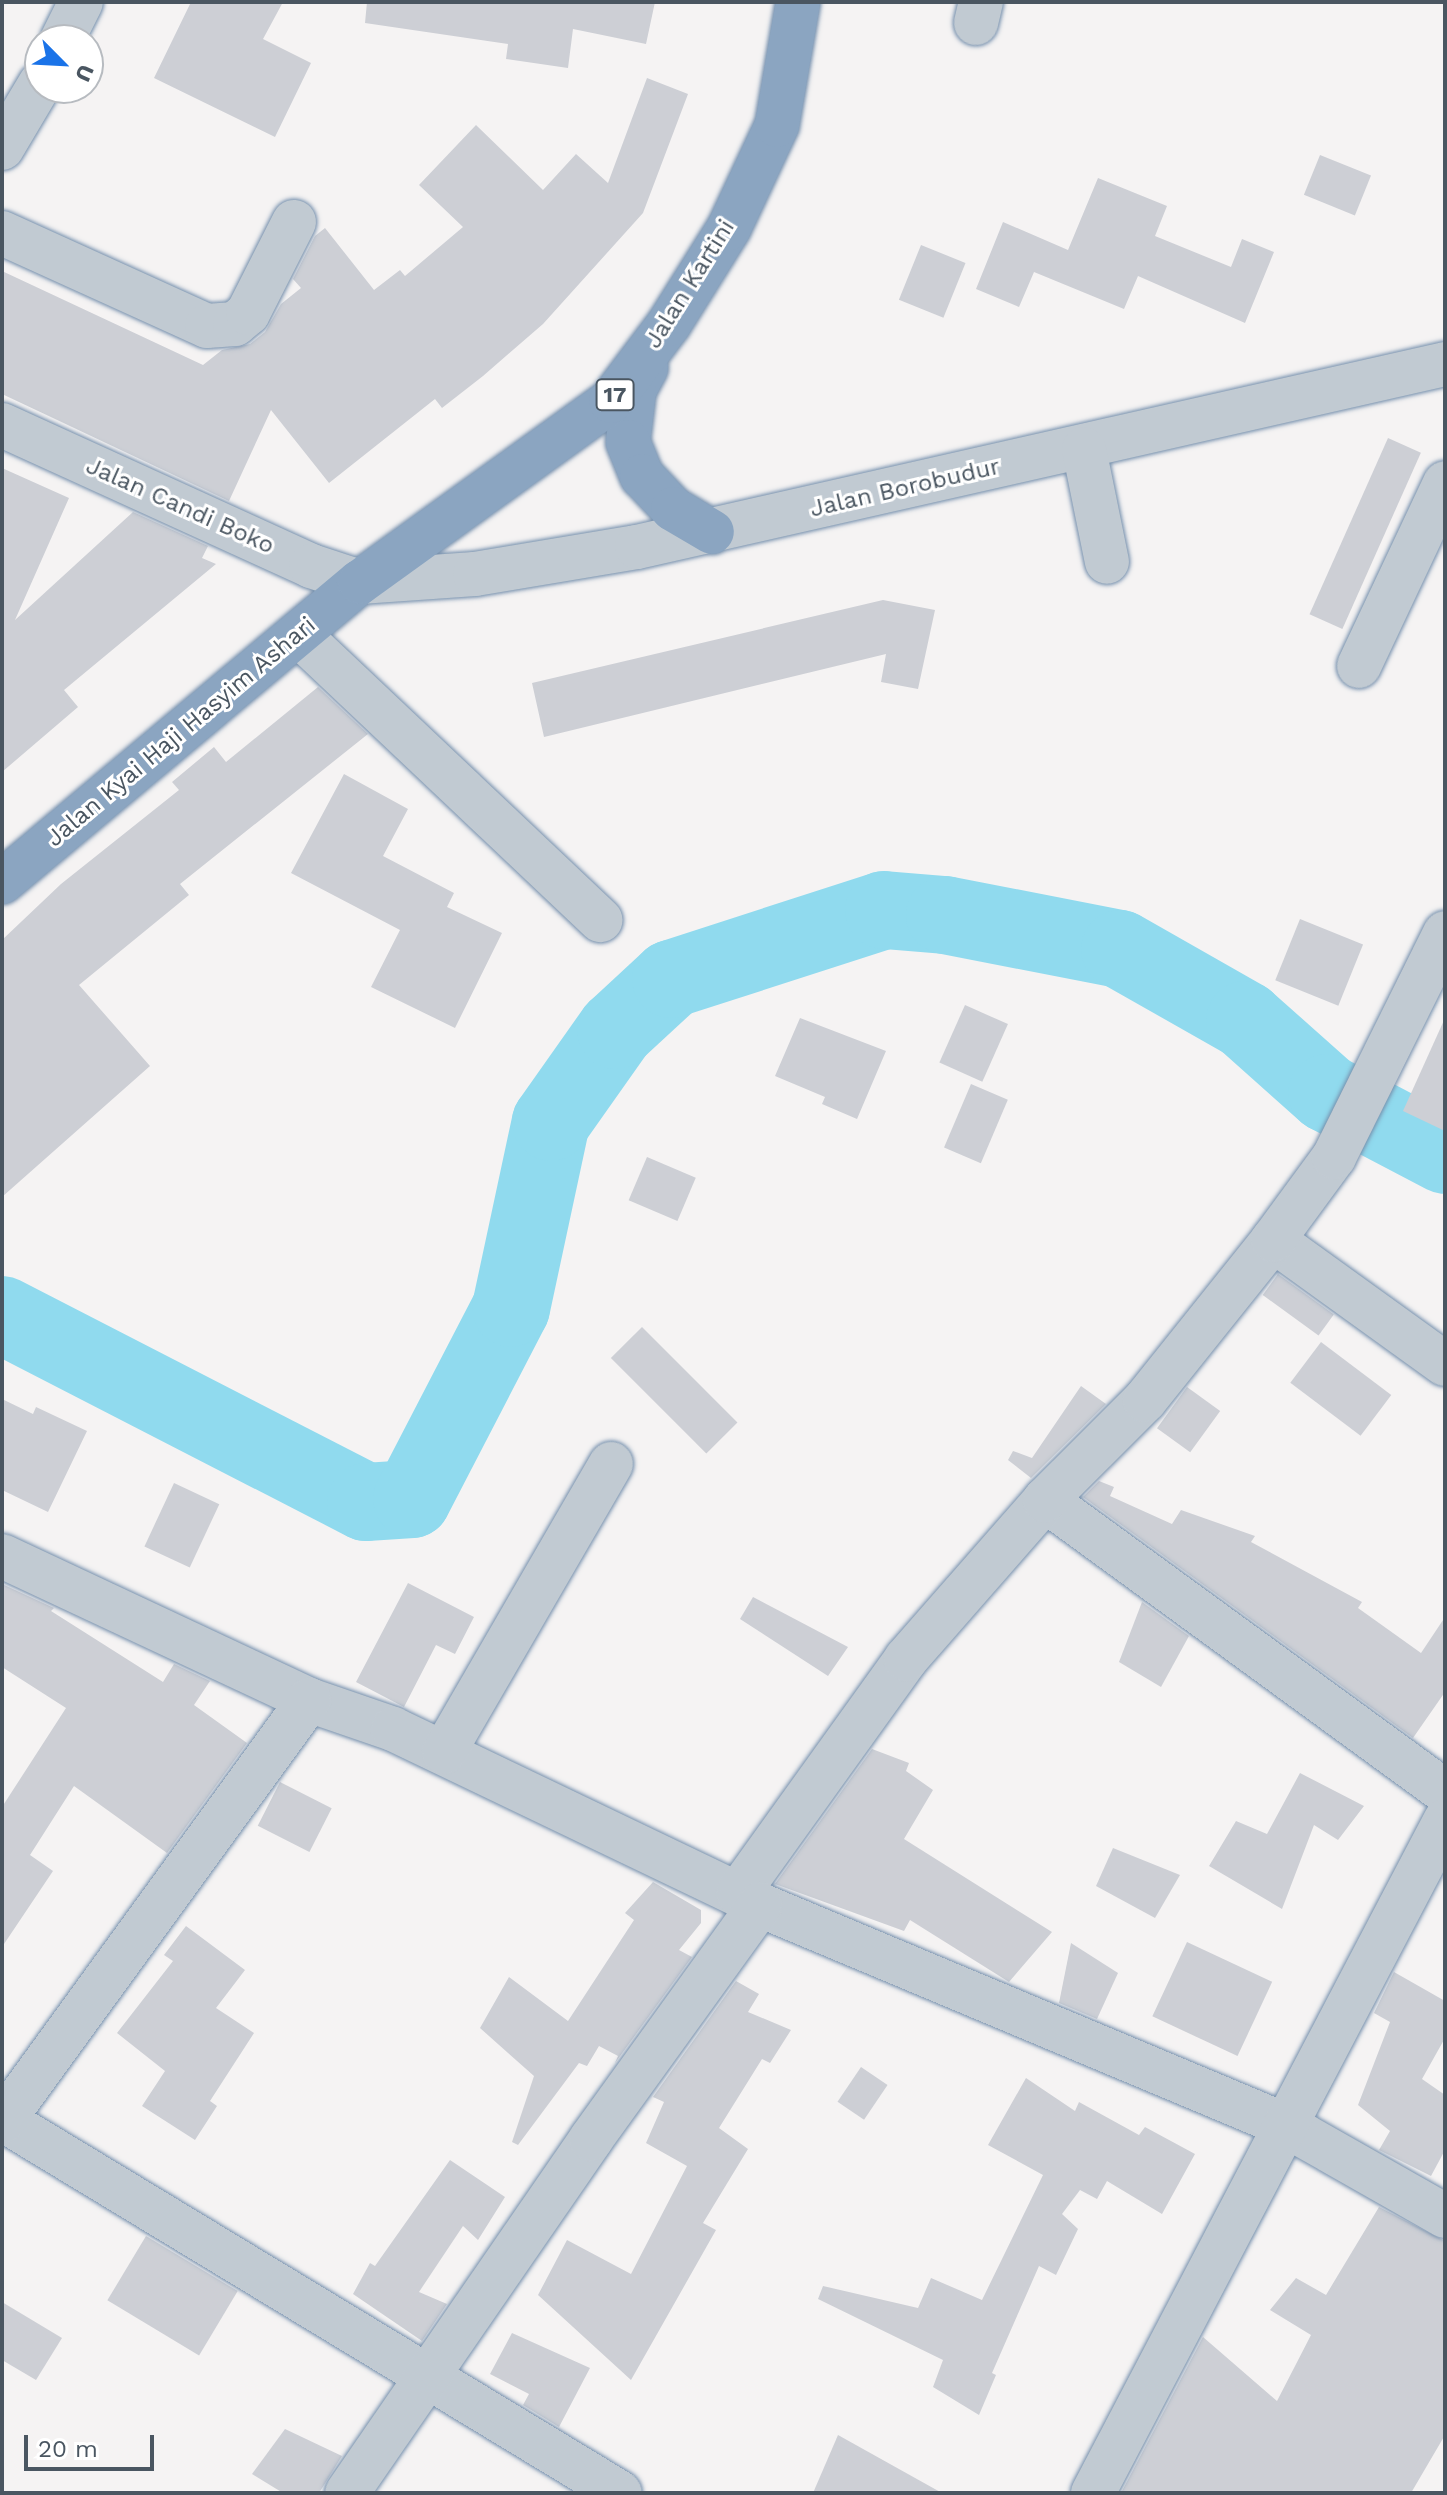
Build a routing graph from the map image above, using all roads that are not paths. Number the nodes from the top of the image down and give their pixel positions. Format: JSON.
{"nodes":[{"id":1,"x":798,"y":2,"type":"edge"},
{"id":2,"x":28,"y":104,"type":"edge"},
{"id":3,"x":2,"y":148,"type":"edge"},
{"id":4,"x":294,"y":222,"type":"dead end"},
{"id":5,"x":2,"y":233,"type":"edge"},
{"id":6,"x":669,"y":324,"type":"junction"},
{"id":7,"x":1445,"y":364,"type":"edge"},
{"id":8,"x":2,"y":425,"type":"edge"},
{"id":9,"x":1084,"y":449,"type":"junction"},
{"id":10,"x":1445,"y":483,"type":"edge"},
{"id":11,"x":712,"y":532,"type":"junction"},
{"id":12,"x":1107,"y":562,"type":"dead end"},
{"id":13,"x":360,"y":582,"type":"junction"},
{"id":14,"x":299,"y":635,"type":"junction"},
{"id":15,"x":1359,"y":666,"type":"dead end"},
{"id":16,"x":2,"y":882,"type":"edge"},
{"id":17,"x":600,"y":920,"type":"dead end"},
{"id":18,"x":1445,"y":933,"type":"edge"},
{"id":19,"x":1273,"y":1240,"type":"junction"},
{"id":20,"x":1445,"y":1364,"type":"edge"},
{"id":21,"x":611,"y":1464,"type":"dead end"},
{"id":22,"x":1045,"y":1500,"type":"junction"},
{"id":23,"x":2,"y":1556,"type":"edge"},
{"id":24,"x":309,"y":1700,"type":"junction"},
{"id":25,"x":444,"y":1752,"type":"junction"},
{"id":26,"x":1445,"y":1792,"type":"edge"},
{"id":27,"x":1445,"y":1821,"type":"edge"},
{"id":28,"x":749,"y":1899,"type":"junction"},
{"id":29,"x":2,"y":2120,"type":"edge"},
{"id":30,"x":1285,"y":2125,"type":"junction"},
{"id":31,"x":1445,"y":2216,"type":"edge"},
{"id":32,"x":426,"y":2379,"type":"junction"},
{"id":33,"x":347,"y":2493,"type":"edge"},
{"id":34,"x":620,"y":2493,"type":"edge"},
{"id":35,"x":1093,"y":2493,"type":"edge"}],
"edges":[{"from":1,"to":6,"type":"highway","name":"Jalan Kartini","number":"17"},
{"from":2,"to":3,"type":"street"},
{"from":4,"to":5,"type":"street"},
{"from":6,"to":11,"type":"highway"},
{"from":6,"to":13,"type":"highway","name":"Jalan Kartini","number":"17"},
{"from":7,"to":9,"type":"street","name":"Jalan Borobudur"},
{"from":8,"to":13,"type":"street","name":"Jalan Candi Boko"},
{"from":9,"to":11,"type":"street","name":"Jalan Borobudur"},
{"from":9,"to":12,"type":"street"},
{"from":10,"to":15,"type":"street"},
{"from":11,"to":13,"type":"street","name":"Jalan Borobudur"},
{"from":13,"to":14,"type":"highway","name":"Jalan Kyai Haji Hasyim Ashari","number":"17"},
{"from":14,"to":16,"type":"highway","name":"Jalan Kyai Haji Hasyim Ashari","number":"17"},
{"from":14,"to":17,"type":"street"},
{"from":18,"to":19,"type":"street"},
{"from":19,"to":20,"type":"street"},
{"from":19,"to":22,"type":"street"},
{"from":21,"to":25,"type":"street"},
{"from":22,"to":26,"type":"street"},
{"from":22,"to":28,"type":"street"},
{"from":23,"to":24,"type":"street"},
{"from":24,"to":25,"type":"street"},
{"from":24,"to":29,"type":"street"},
{"from":25,"to":28,"type":"street"},
{"from":27,"to":30,"type":"street"},
{"from":28,"to":30,"type":"street"},
{"from":28,"to":32,"type":"street"},
{"from":29,"to":32,"type":"street"},
{"from":30,"to":31,"type":"street"},
{"from":30,"to":35,"type":"street"},
{"from":32,"to":33,"type":"street"},
{"from":32,"to":34,"type":"street"}]}
